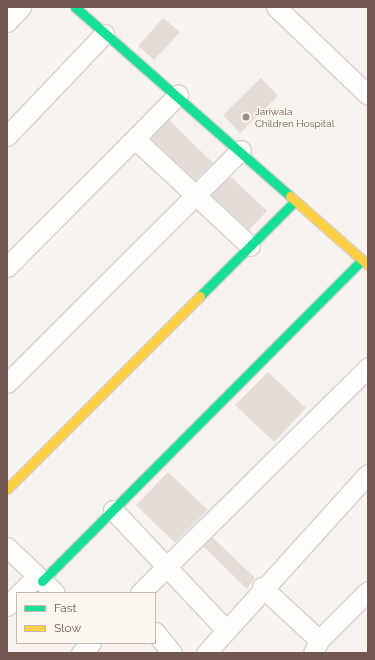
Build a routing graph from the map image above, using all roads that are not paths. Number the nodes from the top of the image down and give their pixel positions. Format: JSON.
{"nodes":[{"id":1,"x":21,"y":7,"type":"edge"},
{"id":2,"x":75,"y":7,"type":"edge"},
{"id":3,"x":276,"y":7,"type":"edge"},
{"id":4,"x":7,"y":22,"type":"edge"},
{"id":5,"x":104,"y":34,"type":"junction"},
{"id":6,"x":178,"y":95,"type":"junction"},
{"id":7,"x":368,"y":95,"type":"edge"},
{"id":8,"x":7,"y":136,"type":"edge"},
{"id":9,"x":136,"y":139,"type":"junction"},
{"id":10,"x":241,"y":150,"type":"junction"},
{"id":11,"x":194,"y":194,"type":"junction"},
{"id":12,"x":295,"y":201,"type":"junction"},
{"id":13,"x":250,"y":246,"type":"junction"},
{"id":14,"x":365,"y":262,"type":"edge"},
{"id":15,"x":7,"y":267,"type":"edge"},
{"id":16,"x":368,"y":367,"type":"edge"},
{"id":17,"x":7,"y":382,"type":"edge"},
{"id":18,"x":368,"y":474,"type":"edge"},
{"id":19,"x":7,"y":489,"type":"edge"},
{"id":20,"x":113,"y":510,"type":"junction"},
{"id":21,"x":7,"y":547,"type":"edge"},
{"id":22,"x":168,"y":566,"type":"junction"},
{"id":23,"x":45,"y":583,"type":"edge"},
{"id":24,"x":262,"y":587,"type":"junction"},
{"id":25,"x":368,"y":591,"type":"edge"},
{"id":26,"x":22,"y":592,"type":"edge"},
{"id":27,"x":141,"y":592,"type":"edge"},
{"id":28,"x":16,"y":597,"type":"edge"},
{"id":29,"x":7,"y":606,"type":"edge"},
{"id":30,"x":226,"y":630,"type":"junction"},
{"id":31,"x":156,"y":633,"type":"edge"},
{"id":32,"x":90,"y":644,"type":"edge"},
{"id":33,"x":316,"y":647,"type":"edge"},
{"id":34,"x":81,"y":653,"type":"edge"},
{"id":35,"x":172,"y":653,"type":"edge"},
{"id":36,"x":206,"y":653,"type":"edge"}],
"edges":[{"from":1,"to":4,"type":"street"},
{"from":2,"to":5,"type":"street"},
{"from":3,"to":7,"type":"street"},
{"from":5,"to":6,"type":"street"},
{"from":5,"to":8,"type":"street"},
{"from":6,"to":9,"type":"street"},
{"from":6,"to":10,"type":"street"},
{"from":9,"to":11,"type":"street"},
{"from":9,"to":15,"type":"street"},
{"from":10,"to":11,"type":"street"},
{"from":10,"to":12,"type":"street"},
{"from":11,"to":13,"type":"street"},
{"from":11,"to":17,"type":"street"},
{"from":12,"to":13,"type":"street"},
{"from":12,"to":14,"type":"street"},
{"from":13,"to":19,"type":"street"},
{"from":14,"to":20,"type":"street"},
{"from":16,"to":22,"type":"street"},
{"from":18,"to":24,"type":"street"},
{"from":20,"to":22,"type":"street"},
{"from":20,"to":23,"type":"street"},
{"from":21,"to":23,"type":"street"},
{"from":22,"to":27,"type":"street"},
{"from":22,"to":30,"type":"street"},
{"from":23,"to":26,"type":"street"},
{"from":24,"to":30,"type":"street"},
{"from":24,"to":33,"type":"street"},
{"from":25,"to":33,"type":"street"},
{"from":28,"to":29,"type":"street"},
{"from":30,"to":36,"type":"street"},
{"from":31,"to":35,"type":"street"},
{"from":32,"to":34,"type":"street"}]}
